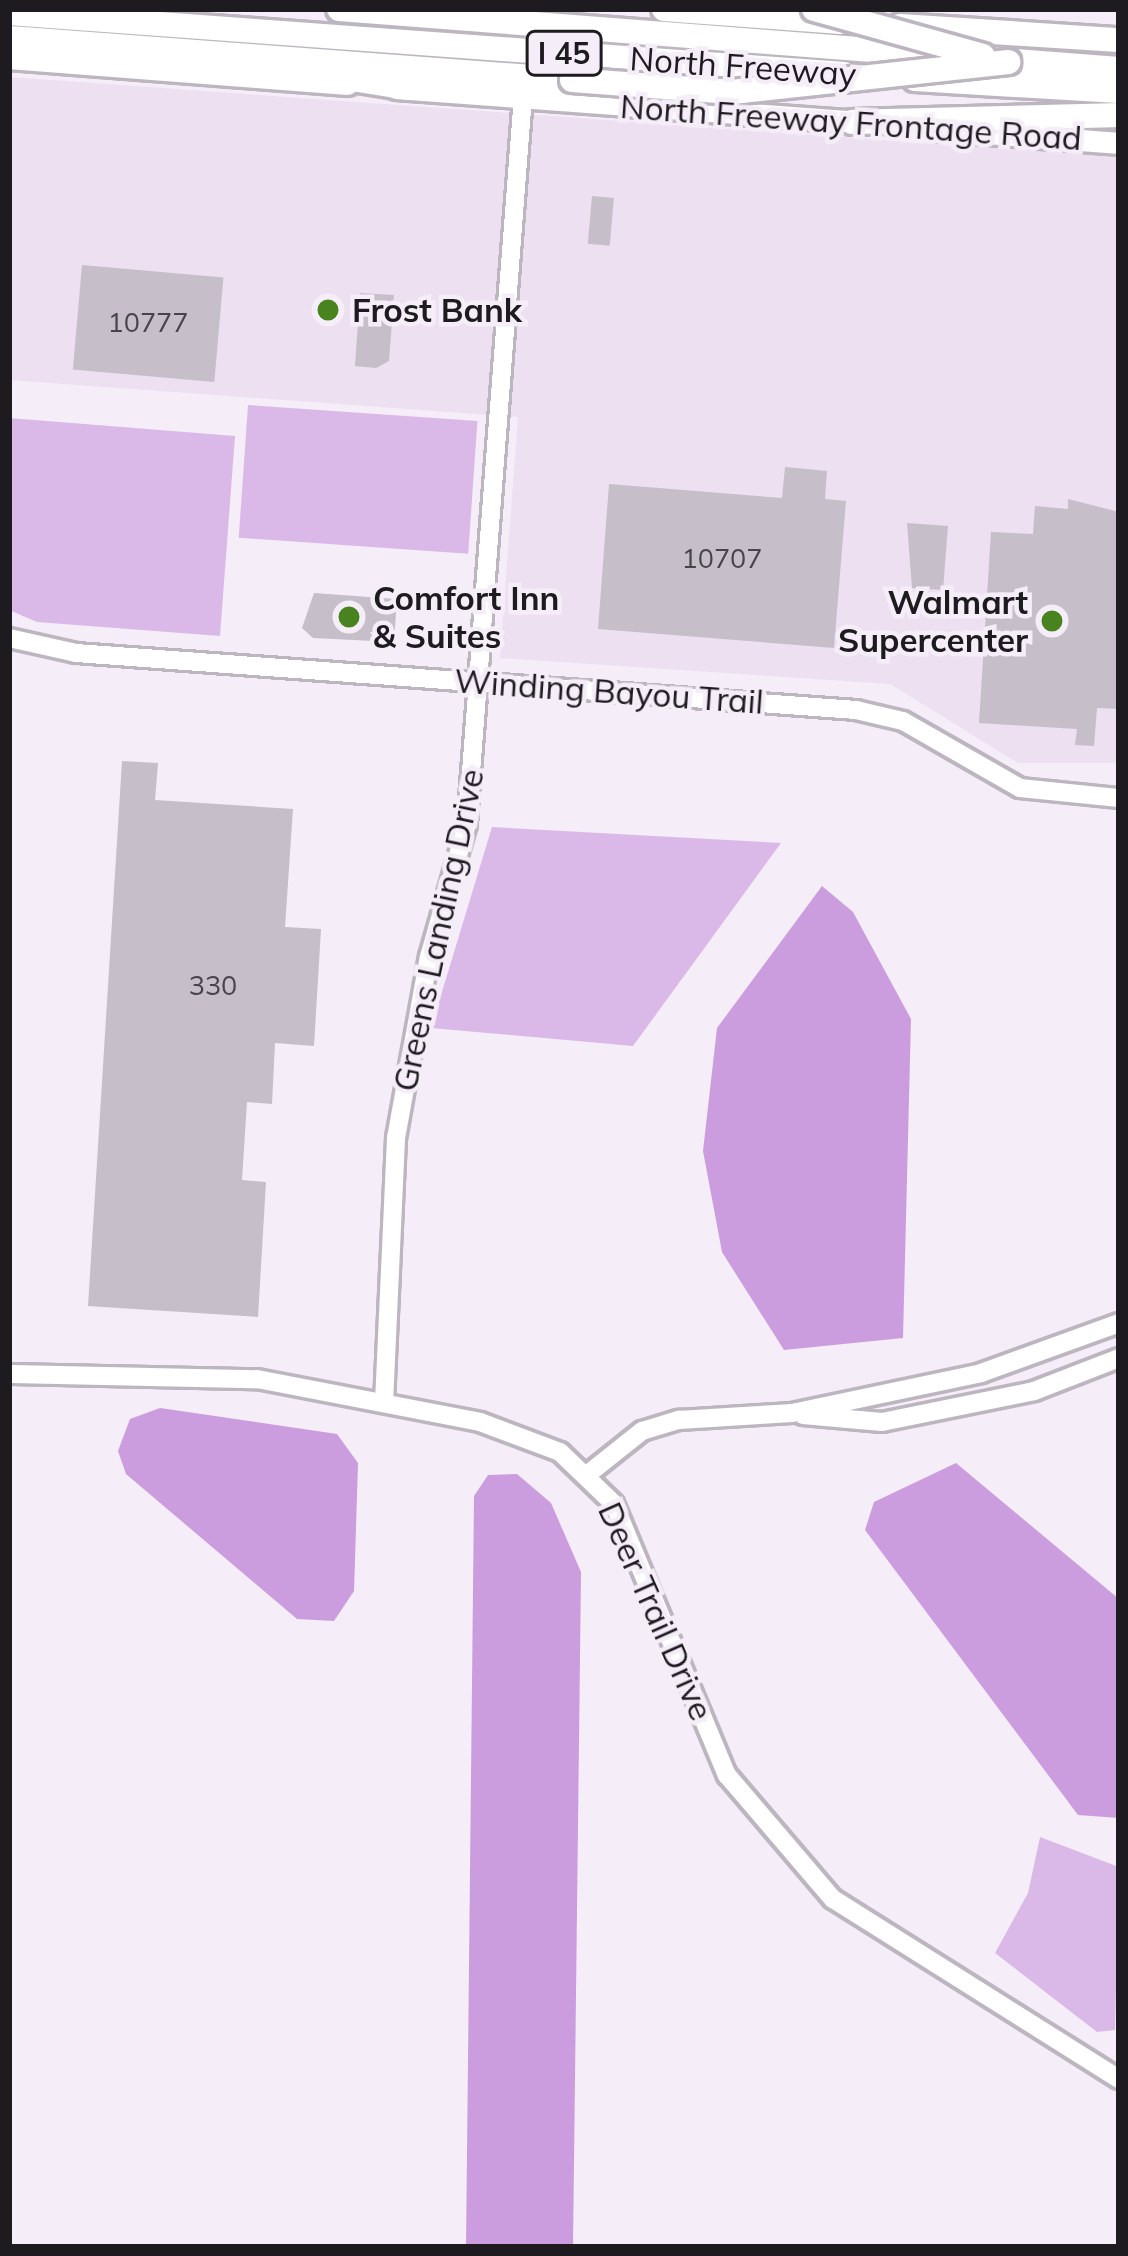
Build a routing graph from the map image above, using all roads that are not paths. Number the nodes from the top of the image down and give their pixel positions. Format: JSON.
{"nodes":[{"id":1,"x":339,"y":9,"type":"edge"},
{"id":2,"x":664,"y":9,"type":"edge"},
{"id":3,"x":814,"y":9,"type":"edge"},
{"id":4,"x":9,"y":13,"type":"edge"},
{"id":5,"x":9,"y":38,"type":"edge"},
{"id":6,"x":1119,"y":40,"type":"edge"},
{"id":7,"x":165,"y":47,"type":"junction"},
{"id":8,"x":9,"y":58,"type":"edge"},
{"id":9,"x":1008,"y":62,"type":"junction"},
{"id":10,"x":1119,"y":69,"type":"edge"},
{"id":11,"x":408,"y":88,"type":"junction"},
{"id":12,"x":1119,"y":92,"type":"edge"},
{"id":13,"x":523,"y":97,"type":"junction"},
{"id":14,"x":1119,"y":115,"type":"edge"},
{"id":15,"x":852,"y":122,"type":"junction"},
{"id":16,"x":1119,"y":143,"type":"edge"},
{"id":17,"x":9,"y":638,"type":"edge"},
{"id":18,"x":482,"y":681,"type":"junction"},
{"id":19,"x":1119,"y":798,"type":"edge"},
{"id":20,"x":1119,"y":1323,"type":"edge"},
{"id":21,"x":1119,"y":1358,"type":"edge"},
{"id":22,"x":9,"y":1374,"type":"edge"},
{"id":23,"x":384,"y":1403,"type":"junction"},
{"id":24,"x":792,"y":1413,"type":"junction"},
{"id":25,"x":587,"y":1474,"type":"junction"},
{"id":26,"x":1119,"y":2079,"type":"edge"}],
"edges":[{"from":1,"to":9,"type":"highway","name":"North Freeway","number":"I 45","bridge":true},
{"from":2,"to":6,"type":"highway","name":"North Freeway"},
{"from":3,"to":9,"type":"highway","bridge":true},
{"from":4,"to":12,"type":"highway","name":"North Freeway","number":"I 45"},
{"from":5,"to":7,"type":"highway"},
{"from":7,"to":9,"type":"highway","bridge":true},
{"from":7,"to":11,"type":"highway"},
{"from":8,"to":11,"type":"main road","name":"North Freeway Frontage Road"},
{"from":9,"to":10,"type":"highway","name":"North Freeway","number":"I 45"},
{"from":11,"to":13,"type":"main road","name":"North Freeway Frontage Road"},
{"from":13,"to":15,"type":"main road","name":"North Freeway Frontage Road"},
{"from":13,"to":18,"type":"street","name":"Greens Landing Drive"},
{"from":14,"to":15,"type":"highway"},
{"from":15,"to":16,"type":"main road","name":"North Freeway Frontage Road"},
{"from":17,"to":18,"type":"street","name":"Winding Bayou Trail"},
{"from":18,"to":19,"type":"street","name":"Winding Bayou Trail"},
{"from":18,"to":23,"type":"street","name":"Greens Landing Drive"},
{"from":20,"to":24,"type":"street"},
{"from":21,"to":24,"type":"street"},
{"from":22,"to":23,"type":"street","name":"Deer Trail Drive"},
{"from":23,"to":25,"type":"street","name":"Deer Trail Drive"},
{"from":24,"to":25,"type":"street"},
{"from":25,"to":26,"type":"street","name":"Deer Trail Drive"}]}
